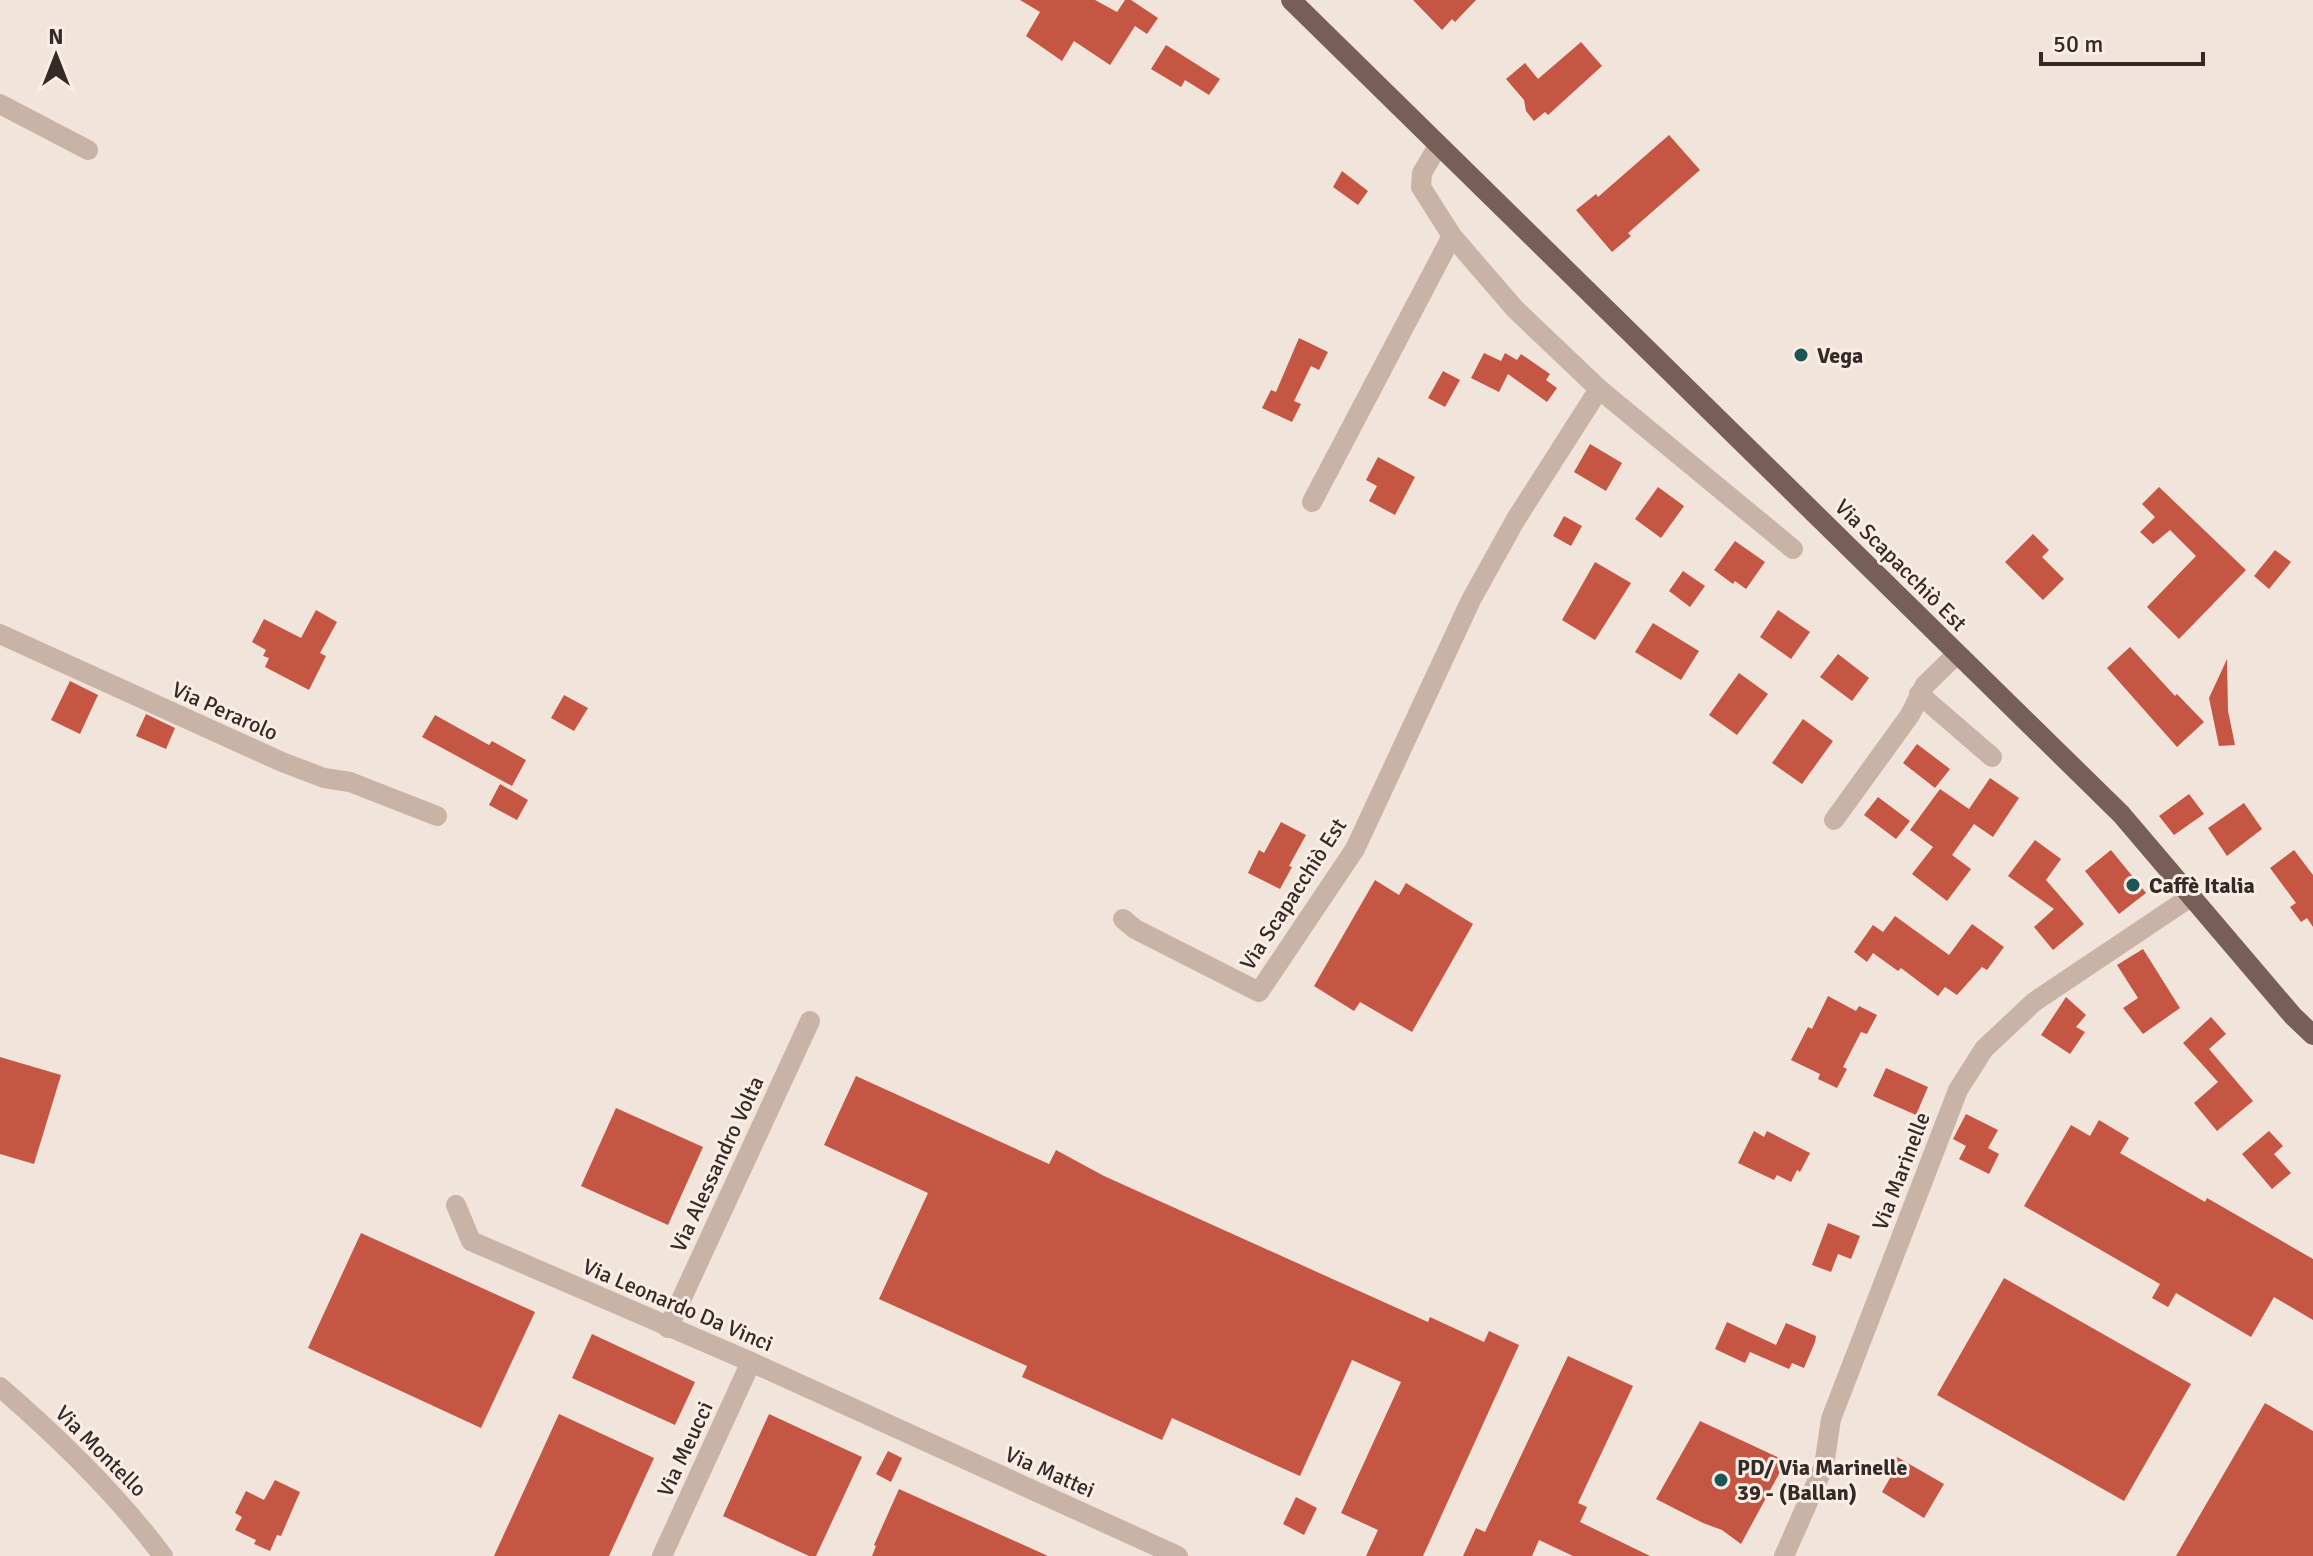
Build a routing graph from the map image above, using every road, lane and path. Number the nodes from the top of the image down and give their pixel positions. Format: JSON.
{"nodes":[{"id":1,"x":1291,"y":0,"type":"edge"},
{"id":2,"x":0,"y":104,"type":"edge"},
{"id":3,"x":1438,"y":146,"type":"junction"},
{"id":4,"x":88,"y":150,"type":"dead end"},
{"id":5,"x":1452,"y":236,"type":"junction"},
{"id":6,"x":1599,"y":389,"type":"junction"},
{"id":7,"x":1312,"y":502,"type":"dead end"},
{"id":8,"x":1793,"y":549,"type":"dead end"},
{"id":9,"x":0,"y":634,"type":"edge"},
{"id":10,"x":1957,"y":654,"type":"junction"},
{"id":11,"x":1919,"y":694,"type":"junction"},
{"id":12,"x":1992,"y":757,"type":"dead end"},
{"id":13,"x":437,"y":816,"type":"dead end"},
{"id":14,"x":1834,"y":820,"type":"dead end"},
{"id":15,"x":2192,"y":896,"type":"junction"},
{"id":16,"x":1123,"y":919,"type":"dead end"},
{"id":17,"x":810,"y":1021,"type":"dead end"},
{"id":18,"x":2313,"y":1035,"type":"edge"},
{"id":19,"x":456,"y":1205,"type":"dead end"},
{"id":20,"x":668,"y":1328,"type":"junction"},
{"id":21,"x":751,"y":1362,"type":"junction"},
{"id":22,"x":0,"y":1387,"type":"edge"},
{"id":23,"x":902,"y":1431,"type":"joint"},
{"id":24,"x":1147,"y":1550,"type":"edge"},
{"id":25,"x":163,"y":1556,"type":"edge"},
{"id":26,"x":662,"y":1556,"type":"edge"},
{"id":27,"x":1178,"y":1556,"type":"edge"},
{"id":28,"x":1784,"y":1556,"type":"edge"}],
"edges":[{"from":1,"to":3,"type":"main road","name":"Via Scapacchiò Est"},
{"from":2,"to":4,"type":"street"},
{"from":3,"to":5,"type":"street"},
{"from":3,"to":10,"type":"main road","name":"Via Scapacchiò Est"},
{"from":5,"to":6,"type":"street"},
{"from":5,"to":7,"type":"street"},
{"from":6,"to":8,"type":"street"},
{"from":6,"to":16,"type":"street","name":"Via Scapacchiò Est"},
{"from":9,"to":13,"type":"street","name":"Via Perarolo"},
{"from":10,"to":11,"type":"street"},
{"from":10,"to":15,"type":"main road","name":"Via Scapacchiò Est"},
{"from":11,"to":12,"type":"street"},
{"from":11,"to":14,"type":"street"},
{"from":15,"to":18,"type":"main road","name":"Via Scapacchiò Est"},
{"from":15,"to":28,"type":"street","name":"Via Marinelle"},
{"from":17,"to":20,"type":"street","name":"Via Alessandro Volta"},
{"from":19,"to":20,"type":"street","name":"Via Leonardo Da Vinci"},
{"from":20,"to":21,"type":"street","name":"Via Leonardo Da Vinci"},
{"from":21,"to":23,"type":"street","name":"Via Leonardo Da Vinci"},
{"from":21,"to":26,"type":"street","name":"Via Meucci"},
{"from":22,"to":25,"type":"street","name":"Via Montello"},
{"from":23,"to":24,"type":"street","name":"Via Mattei"},
{"from":24,"to":27,"type":"street","name":"Via Mattei"}]}
